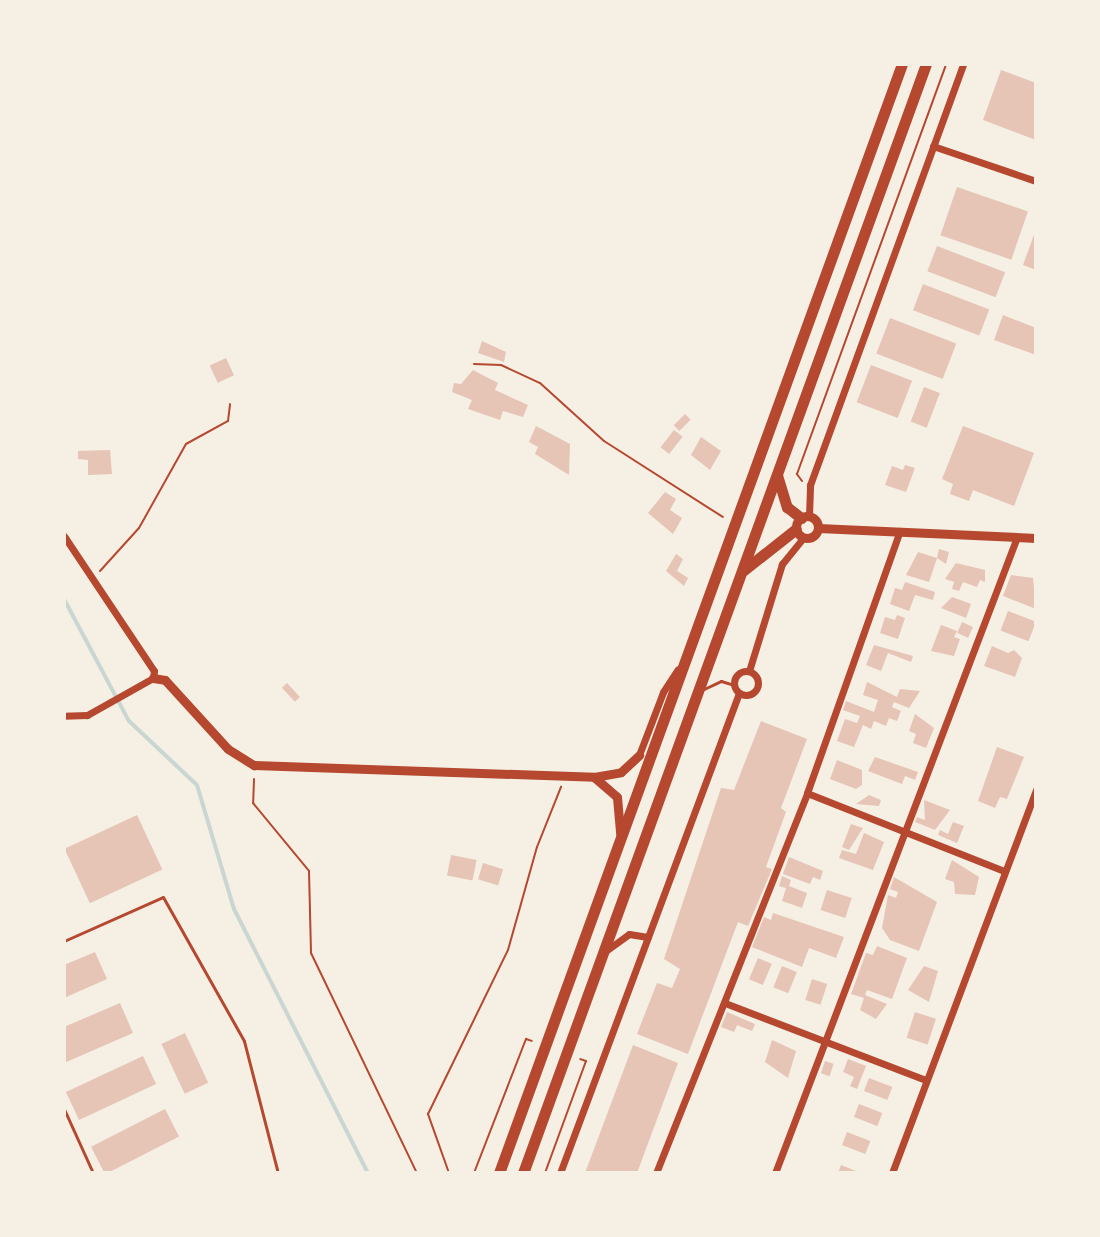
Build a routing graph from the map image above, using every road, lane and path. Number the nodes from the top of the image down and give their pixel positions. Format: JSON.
{"nodes":[{"id":1,"x":902,"y":64,"type":"edge"},
{"id":2,"x":926,"y":64,"type":"edge"},
{"id":3,"x":946,"y":64,"type":"edge"},
{"id":4,"x":963,"y":64,"type":"edge"},
{"id":5,"x":933,"y":146,"type":"junction"},
{"id":6,"x":1036,"y":181,"type":"edge"},
{"id":7,"x":474,"y":364,"type":"dead end"},
{"id":8,"x":230,"y":404,"type":"dead end"},
{"id":9,"x":777,"y":474,"type":"junction"},
{"id":10,"x":810,"y":485,"type":"junction"},
{"id":11,"x":735,"y":522,"type":"junction"},
{"id":12,"x":802,"y":525,"type":"junction"},
{"id":13,"x":818,"y":528,"type":"junction"},
{"id":14,"x":900,"y":531,"type":"junction"},
{"id":15,"x":64,"y":536,"type":"edge"},
{"id":16,"x":1017,"y":537,"type":"junction"},
{"id":17,"x":1036,"y":538,"type":"edge"},
{"id":18,"x":741,"y":573,"type":"junction"},
{"id":19,"x":90,"y":580,"type":"junction"},
{"id":20,"x":688,"y":654,"type":"junction"},
{"id":21,"x":749,"y":671,"type":"junction"},
{"id":22,"x":153,"y":678,"type":"junction"},
{"id":23,"x":734,"y":685,"type":"junction"},
{"id":24,"x":697,"y":693,"type":"junction"},
{"id":25,"x":739,"y":693,"type":"junction"},
{"id":26,"x":64,"y":716,"type":"edge"},
{"id":27,"x":639,"y":755,"type":"joint"},
{"id":28,"x":254,"y":765,"type":"junction"},
{"id":29,"x":566,"y":775,"type":"junction"},
{"id":30,"x":594,"y":777,"type":"junction"},
{"id":31,"x":1036,"y":789,"type":"edge"},
{"id":32,"x":807,"y":793,"type":"junction"},
{"id":33,"x":905,"y":832,"type":"junction"},
{"id":34,"x":619,"y":841,"type":"junction"},
{"id":35,"x":1004,"y":871,"type":"junction"},
{"id":36,"x":648,"y":937,"type":"junction"},
{"id":37,"x":64,"y":941,"type":"edge"},
{"id":38,"x":603,"y":955,"type":"junction"},
{"id":39,"x":725,"y":1003,"type":"junction"},
{"id":40,"x":826,"y":1042,"type":"junction"},
{"id":41,"x":926,"y":1080,"type":"junction"},
{"id":42,"x":64,"y":1109,"type":"edge"},
{"id":43,"x":93,"y":1173,"type":"edge"},
{"id":44,"x":278,"y":1173,"type":"edge"},
{"id":45,"x":417,"y":1173,"type":"edge"},
{"id":46,"x":449,"y":1173,"type":"edge"},
{"id":47,"x":499,"y":1173,"type":"edge"},
{"id":48,"x":523,"y":1173,"type":"edge"},
{"id":49,"x":560,"y":1173,"type":"edge"},
{"id":50,"x":656,"y":1173,"type":"edge"},
{"id":51,"x":775,"y":1173,"type":"edge"},
{"id":52,"x":892,"y":1173,"type":"edge"}],
"edges":[{"from":1,"to":11,"type":"main road"},
{"from":2,"to":9,"type":"main road"},
{"from":3,"to":10,"type":"path"},
{"from":4,"to":5,"type":"street"},
{"from":5,"to":6,"type":"street"},
{"from":5,"to":10,"type":"street"},
{"from":7,"to":11,"type":"path"},
{"from":8,"to":19,"type":"path"},
{"from":9,"to":12,"type":"main road"},
{"from":9,"to":18,"type":"main road"},
{"from":10,"to":12,"type":"street"},
{"from":11,"to":20,"type":"main road"},
{"from":12,"to":13,"type":"street"},
{"from":12,"to":13,"type":"street"},
{"from":12,"to":18,"type":"main road"},
{"from":12,"to":21,"type":"street"},
{"from":13,"to":14,"type":"street"},
{"from":14,"to":16,"type":"street"},
{"from":14,"to":32,"type":"street"},
{"from":15,"to":19,"type":"street"},
{"from":16,"to":17,"type":"street"},
{"from":16,"to":33,"type":"street"},
{"from":18,"to":24,"type":"main road"},
{"from":19,"to":22,"type":"street"},
{"from":20,"to":27,"type":"street"},
{"from":20,"to":34,"type":"main road"},
{"from":21,"to":23,"type":"street"},
{"from":21,"to":25,"type":"street"},
{"from":22,"to":26,"type":"street"},
{"from":22,"to":28,"type":"street"},
{"from":23,"to":24,"type":"lane"},
{"from":23,"to":25,"type":"street"},
{"from":24,"to":38,"type":"main road"},
{"from":25,"to":36,"type":"street"},
{"from":27,"to":30,"type":"street"},
{"from":28,"to":29,"type":"street"},
{"from":28,"to":45,"type":"path"},
{"from":29,"to":30,"type":"street"},
{"from":29,"to":46,"type":"path"},
{"from":30,"to":34,"type":"street"},
{"from":31,"to":35,"type":"street"},
{"from":32,"to":33,"type":"street"},
{"from":32,"to":39,"type":"street"},
{"from":33,"to":35,"type":"street"},
{"from":33,"to":40,"type":"street"},
{"from":34,"to":47,"type":"main road"},
{"from":35,"to":41,"type":"street"},
{"from":36,"to":38,"type":"street"},
{"from":36,"to":49,"type":"street"},
{"from":37,"to":44,"type":"lane"},
{"from":38,"to":48,"type":"main road"},
{"from":39,"to":40,"type":"street"},
{"from":39,"to":50,"type":"street"},
{"from":40,"to":41,"type":"street"},
{"from":40,"to":51,"type":"street"},
{"from":41,"to":52,"type":"street"},
{"from":42,"to":43,"type":"lane"}]}
